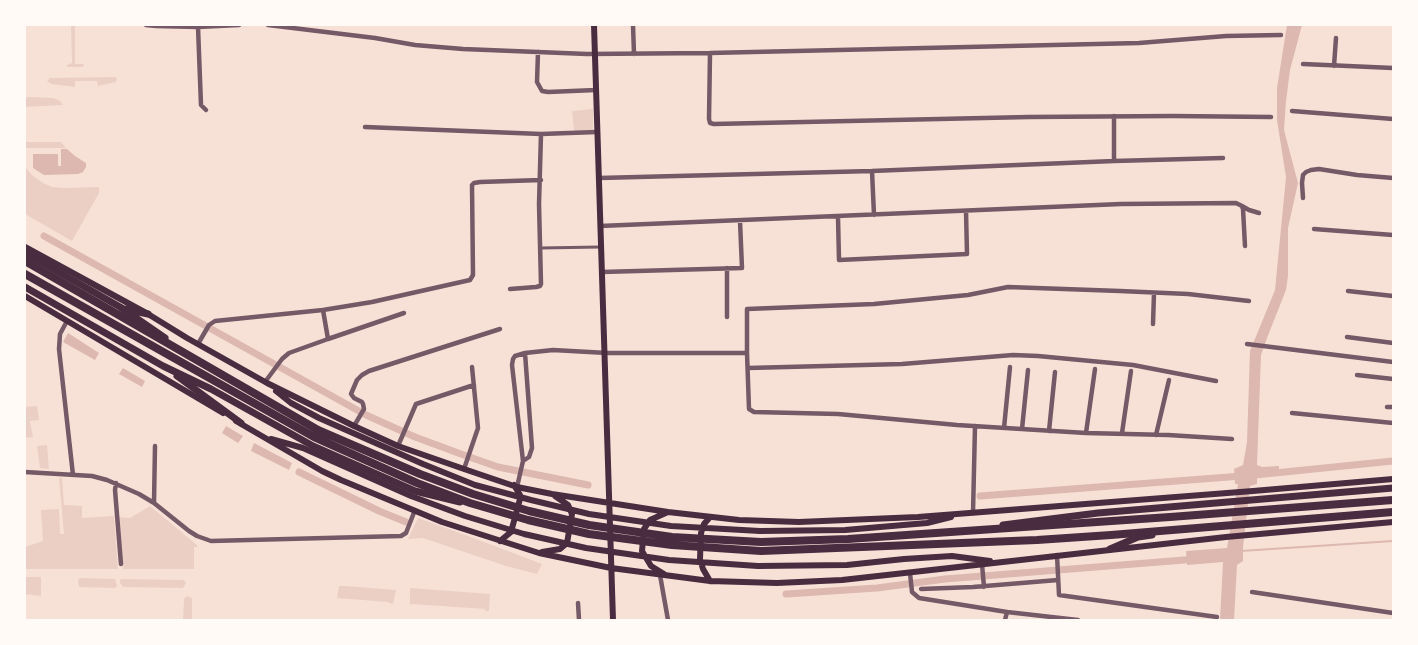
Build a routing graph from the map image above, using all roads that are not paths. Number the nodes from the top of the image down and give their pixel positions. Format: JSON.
{"nodes":[{"id":1,"x":146,"y":25,"type":"edge"},
{"id":2,"x":239,"y":25,"type":"edge"},
{"id":3,"x":268,"y":25,"type":"edge"},
{"id":4,"x":594,"y":25,"type":"edge"},
{"id":5,"x":633,"y":25,"type":"edge"},
{"id":6,"x":198,"y":27,"type":"junction"},
{"id":7,"x":1281,"y":35,"type":"dead end"},
{"id":8,"x":1336,"y":38,"type":"dead end"},
{"id":9,"x":538,"y":52,"type":"junction"},
{"id":10,"x":710,"y":53,"type":"junction"},
{"id":11,"x":595,"y":54,"type":"junction"},
{"id":12,"x":634,"y":54,"type":"junction"},
{"id":13,"x":1303,"y":64,"type":"dead end"},
{"id":14,"x":1334,"y":66,"type":"junction"},
{"id":15,"x":1393,"y":68,"type":"edge"},
{"id":16,"x":596,"y":90,"type":"junction"},
{"id":17,"x":206,"y":110,"type":"dead end"},
{"id":18,"x":1292,"y":111,"type":"dead end"},
{"id":19,"x":1114,"y":116,"type":"junction"},
{"id":20,"x":1271,"y":117,"type":"dead end"},
{"id":21,"x":1393,"y":119,"type":"edge"},
{"id":22,"x":366,"y":127,"type":"dead end"},
{"id":23,"x":597,"y":132,"type":"junction"},
{"id":24,"x":541,"y":134,"type":"junction"},
{"id":25,"x":1223,"y":158,"type":"dead end"},
{"id":26,"x":1114,"y":161,"type":"junction"},
{"id":27,"x":872,"y":171,"type":"junction"},
{"id":28,"x":599,"y":178,"type":"junction"},
{"id":29,"x":1393,"y":178,"type":"edge"},
{"id":30,"x":541,"y":180,"type":"junction"},
{"id":31,"x":1303,"y":198,"type":"dead end"},
{"id":32,"x":1242,"y":206,"type":"junction"},
{"id":33,"x":966,"y":211,"type":"junction"},
{"id":34,"x":1260,"y":213,"type":"dead end"},
{"id":35,"x":874,"y":215,"type":"junction"},
{"id":36,"x":838,"y":217,"type":"junction"},
{"id":37,"x":740,"y":220,"type":"junction"},
{"id":38,"x":600,"y":226,"type":"junction"},
{"id":39,"x":1314,"y":229,"type":"dead end"},
{"id":40,"x":1393,"y":235,"type":"edge"},
{"id":41,"x":1245,"y":246,"type":"dead end"},
{"id":42,"x":25,"y":247,"type":"edge"},
{"id":43,"x":540,"y":248,"type":"junction"},
{"id":44,"x":601,"y":248,"type":"junction"},
{"id":45,"x":25,"y":253,"type":"edge"},
{"id":46,"x":25,"y":261,"type":"edge"},
{"id":47,"x":727,"y":268,"type":"junction"},
{"id":48,"x":602,"y":272,"type":"junction"},
{"id":49,"x":25,"y":274,"type":"edge"},
{"id":50,"x":25,"y":287,"type":"edge"},
{"id":51,"x":510,"y":289,"type":"dead end"},
{"id":52,"x":1348,"y":291,"type":"dead end"},
{"id":53,"x":1154,"y":293,"type":"junction"},
{"id":54,"x":25,"y":296,"type":"edge"},
{"id":55,"x":1393,"y":296,"type":"edge"},
{"id":56,"x":1249,"y":301,"type":"dead end"},
{"id":57,"x":120,"y":308,"type":"junction"},
{"id":58,"x":323,"y":310,"type":"junction"},
{"id":59,"x":404,"y":313,"type":"dead end"},
{"id":60,"x":148,"y":314,"type":"junction"},
{"id":61,"x":727,"y":317,"type":"dead end"},
{"id":62,"x":67,"y":321,"type":"junction"},
{"id":63,"x":1153,"y":324,"type":"dead end"},
{"id":64,"x":500,"y":329,"type":"dead end"},
{"id":65,"x":1347,"y":337,"type":"dead end"},
{"id":66,"x":328,"y":339,"type":"junction"},
{"id":67,"x":1393,"y":343,"type":"edge"},
{"id":68,"x":198,"y":344,"type":"junction"},
{"id":69,"x":1249,"y":344,"type":"dead end"},
{"id":70,"x":604,"y":352,"type":"junction"},
{"id":71,"x":525,"y":353,"type":"junction"},
{"id":72,"x":747,"y":353,"type":"junction"},
{"id":73,"x":1393,"y":362,"type":"edge"},
{"id":74,"x":163,"y":366,"type":"junction"},
{"id":75,"x":472,"y":367,"type":"dead end"},
{"id":76,"x":1010,"y":367,"type":"dead end"},
{"id":77,"x":748,"y":368,"type":"junction"},
{"id":78,"x":1095,"y":369,"type":"dead end"},
{"id":79,"x":1028,"y":370,"type":"dead end"},
{"id":80,"x":1130,"y":371,"type":"dead end"},
{"id":81,"x":1055,"y":372,"type":"dead end"},
{"id":82,"x":1357,"y":376,"type":"dead end"},
{"id":83,"x":1393,"y":379,"type":"edge"},
{"id":84,"x":1169,"y":380,"type":"dead end"},
{"id":85,"x":1216,"y":381,"type":"dead end"},
{"id":86,"x":266,"y":383,"type":"junction"},
{"id":87,"x":474,"y":385,"type":"junction"},
{"id":88,"x":1387,"y":406,"type":"dead end"},
{"id":89,"x":1393,"y":407,"type":"edge"},
{"id":90,"x":1292,"y":413,"type":"dead end"},
{"id":91,"x":241,"y":423,"type":"junction"},
{"id":92,"x":1393,"y":423,"type":"edge"},
{"id":93,"x":354,"y":426,"type":"junction"},
{"id":94,"x":975,"y":426,"type":"junction"},
{"id":95,"x":1004,"y":428,"type":"junction"},
{"id":96,"x":1022,"y":429,"type":"junction"},
{"id":97,"x":1049,"y":431,"type":"junction"},
{"id":98,"x":1086,"y":433,"type":"junction"},
{"id":99,"x":1122,"y":434,"type":"junction"},
{"id":100,"x":1156,"y":435,"type":"junction"},
{"id":101,"x":263,"y":436,"type":"junction"},
{"id":102,"x":1232,"y":439,"type":"dead end"},
{"id":103,"x":155,"y":446,"type":"dead end"},
{"id":104,"x":398,"y":446,"type":"junction"},
{"id":105,"x":523,"y":461,"type":"junction"},
{"id":106,"x":464,"y":469,"type":"junction"},
{"id":107,"x":25,"y":472,"type":"edge"},
{"id":108,"x":73,"y":475,"type":"junction"},
{"id":109,"x":1393,"y":479,"type":"edge"},
{"id":110,"x":116,"y":483,"type":"junction"},
{"id":111,"x":516,"y":486,"type":"junction"},
{"id":112,"x":1393,"y":488,"type":"edge"},
{"id":113,"x":413,"y":494,"type":"junction"},
{"id":114,"x":552,"y":494,"type":"junction"},
{"id":115,"x":1393,"y":500,"type":"edge"},
{"id":116,"x":154,"y":503,"type":"junction"},
{"id":117,"x":609,"y":504,"type":"junction"},
{"id":118,"x":415,"y":510,"type":"junction"},
{"id":119,"x":668,"y":512,"type":"junction"},
{"id":120,"x":1393,"y":512,"type":"edge"},
{"id":121,"x":969,"y":513,"type":"junction"},
{"id":122,"x":710,"y":517,"type":"junction"},
{"id":123,"x":1393,"y":522,"type":"edge"},
{"id":124,"x":1200,"y":526,"type":"junction"},
{"id":125,"x":500,"y":541,"type":"junction"},
{"id":126,"x":1110,"y":549,"type":"junction"},
{"id":127,"x":539,"y":553,"type":"junction"},
{"id":128,"x":1057,"y":555,"type":"junction"},
{"id":129,"x":999,"y":562,"type":"junction"},
{"id":130,"x":120,"y":564,"type":"dead end"},
{"id":131,"x":611,"y":568,"type":"junction"},
{"id":132,"x":983,"y":568,"type":"junction"},
{"id":133,"x":664,"y":575,"type":"junction"},
{"id":134,"x":910,"y":576,"type":"junction"},
{"id":135,"x":1058,"y":578,"type":"junction"},
{"id":136,"x":710,"y":581,"type":"junction"},
{"id":137,"x":984,"y":587,"type":"junction"},
{"id":138,"x":921,"y":589,"type":"dead end"},
{"id":139,"x":1252,"y":592,"type":"dead end"},
{"id":140,"x":578,"y":603,"type":"dead end"},
{"id":141,"x":1007,"y":612,"type":"junction"},
{"id":142,"x":1393,"y":613,"type":"edge"},
{"id":143,"x":1217,"y":617,"type":"dead end"},
{"id":144,"x":578,"y":620,"type":"edge"},
{"id":145,"x":613,"y":620,"type":"edge"},
{"id":146,"x":668,"y":620,"type":"edge"},
{"id":147,"x":1006,"y":620,"type":"edge"},
{"id":148,"x":1078,"y":620,"type":"edge"}],
"edges":[{"from":1,"to":6,"type":"street"},
{"from":2,"to":6,"type":"street"},
{"from":3,"to":9,"type":"street"},
{"from":4,"to":11,"type":"main road"},
{"from":5,"to":12,"type":"street"},
{"from":6,"to":17,"type":"street"},
{"from":7,"to":10,"type":"street"},
{"from":8,"to":14,"type":"street"},
{"from":9,"to":11,"type":"street"},
{"from":9,"to":16,"type":"street"},
{"from":10,"to":12,"type":"street"},
{"from":10,"to":19,"type":"street"},
{"from":11,"to":12,"type":"street"},
{"from":11,"to":16,"type":"main road"},
{"from":13,"to":14,"type":"street"},
{"from":14,"to":15,"type":"street"},
{"from":16,"to":23,"type":"main road"},
{"from":18,"to":21,"type":"street"},
{"from":19,"to":20,"type":"street"},
{"from":19,"to":26,"type":"street"},
{"from":22,"to":24,"type":"street"},
{"from":23,"to":24,"type":"street"},
{"from":23,"to":28,"type":"main road"},
{"from":24,"to":30,"type":"street"},
{"from":25,"to":26,"type":"street"},
{"from":26,"to":27,"type":"street"},
{"from":27,"to":28,"type":"street"},
{"from":27,"to":35,"type":"street"},
{"from":28,"to":38,"type":"main road"},
{"from":29,"to":31,"type":"street"},
{"from":30,"to":43,"type":"street"},
{"from":30,"to":58,"type":"street"},
{"from":32,"to":33,"type":"street"},
{"from":32,"to":34,"type":"street"},
{"from":32,"to":41,"type":"street"},
{"from":33,"to":35,"type":"street"},
{"from":33,"to":36,"type":"street"},
{"from":35,"to":36,"type":"street"},
{"from":36,"to":37,"type":"street"},
{"from":37,"to":38,"type":"street"},
{"from":37,"to":47,"type":"street"},
{"from":38,"to":44,"type":"main road"},
{"from":39,"to":40,"type":"street"},
{"from":42,"to":60,"type":"main road"},
{"from":43,"to":44,"type":"street"},
{"from":43,"to":51,"type":"street"},
{"from":44,"to":48,"type":"main road"},
{"from":45,"to":57,"type":"highway"},
{"from":46,"to":115,"type":"highway"},
{"from":47,"to":48,"type":"street"},
{"from":47,"to":61,"type":"street"},
{"from":48,"to":70,"type":"main road"},
{"from":49,"to":120,"type":"highway"},
{"from":50,"to":74,"type":"highway"},
{"from":52,"to":55,"type":"street"},
{"from":53,"to":56,"type":"street"},
{"from":53,"to":63,"type":"street"},
{"from":53,"to":72,"type":"street"},
{"from":54,"to":62,"type":"main road"},
{"from":57,"to":60,"type":"highway"},
{"from":57,"to":112,"type":"highway"},
{"from":58,"to":66,"type":"street"},
{"from":58,"to":68,"type":"street"},
{"from":59,"to":66,"type":"street"},
{"from":60,"to":68,"type":"main road"},
{"from":62,"to":91,"type":"main road"},
{"from":62,"to":108,"type":"street"},
{"from":64,"to":93,"type":"street"},
{"from":65,"to":67,"type":"street"},
{"from":66,"to":86,"type":"street"},
{"from":68,"to":86,"type":"main road"},
{"from":69,"to":73,"type":"street"},
{"from":70,"to":71,"type":"street"},
{"from":70,"to":72,"type":"street"},
{"from":70,"to":117,"type":"main road"},
{"from":71,"to":105,"type":"street"},
{"from":71,"to":105,"type":"street"},
{"from":72,"to":77,"type":"street"},
{"from":74,"to":91,"type":"highway"},
{"from":74,"to":113,"type":"highway"},
{"from":75,"to":87,"type":"street"},
{"from":76,"to":95,"type":"street"},
{"from":77,"to":85,"type":"street"},
{"from":77,"to":94,"type":"street"},
{"from":78,"to":98,"type":"street"},
{"from":79,"to":96,"type":"street"},
{"from":80,"to":99,"type":"street"},
{"from":81,"to":97,"type":"street"},
{"from":82,"to":83,"type":"street"},
{"from":84,"to":100,"type":"street"},
{"from":86,"to":93,"type":"main road"},
{"from":86,"to":121,"type":"main road"},
{"from":87,"to":104,"type":"street"},
{"from":87,"to":106,"type":"street"},
{"from":88,"to":89,"type":"street"},
{"from":90,"to":92,"type":"street"},
{"from":91,"to":101,"type":"main road"},
{"from":93,"to":104,"type":"main road"},
{"from":94,"to":95,"type":"street"},
{"from":94,"to":121,"type":"street"},
{"from":95,"to":96,"type":"street"},
{"from":96,"to":97,"type":"street"},
{"from":97,"to":98,"type":"street"},
{"from":98,"to":99,"type":"street"},
{"from":99,"to":100,"type":"street"},
{"from":100,"to":102,"type":"street"},
{"from":101,"to":113,"type":"main road"},
{"from":101,"to":118,"type":"main road"},
{"from":103,"to":116,"type":"street"},
{"from":104,"to":106,"type":"main road"},
{"from":105,"to":111,"type":"street"},
{"from":106,"to":111,"type":"main road"},
{"from":107,"to":108,"type":"street"},
{"from":108,"to":110,"type":"street"},
{"from":109,"to":121,"type":"main road"},
{"from":110,"to":116,"type":"street"},
{"from":110,"to":130,"type":"street"},
{"from":111,"to":114,"type":"main road"},
{"from":111,"to":125,"type":"main road"},
{"from":113,"to":124,"type":"highway"},
{"from":113,"to":129,"type":"main road"},
{"from":114,"to":117,"type":"main road"},
{"from":114,"to":127,"type":"main road"},
{"from":116,"to":118,"type":"street"},
{"from":117,"to":119,"type":"main road"},
{"from":117,"to":131,"type":"main road"},
{"from":118,"to":125,"type":"main road"},
{"from":119,"to":122,"type":"main road"},
{"from":119,"to":133,"type":"main road"},
{"from":120,"to":124,"type":"highway"},
{"from":121,"to":122,"type":"main road"},
{"from":122,"to":136,"type":"main road"},
{"from":123,"to":126,"type":"main road"},
{"from":124,"to":126,"type":"highway"},
{"from":125,"to":127,"type":"main road"},
{"from":126,"to":128,"type":"main road"},
{"from":127,"to":131,"type":"main road"},
{"from":128,"to":129,"type":"main road"},
{"from":128,"to":135,"type":"street"},
{"from":129,"to":132,"type":"main road"},
{"from":131,"to":133,"type":"main road"},
{"from":131,"to":145,"type":"main road"},
{"from":132,"to":134,"type":"main road"},
{"from":132,"to":137,"type":"street"},
{"from":133,"to":136,"type":"main road"},
{"from":133,"to":146,"type":"street"},
{"from":134,"to":136,"type":"main road"},
{"from":134,"to":141,"type":"street"},
{"from":135,"to":137,"type":"street"},
{"from":135,"to":143,"type":"street"},
{"from":137,"to":138,"type":"street"},
{"from":139,"to":142,"type":"street"},
{"from":140,"to":144,"type":"street"},
{"from":141,"to":147,"type":"street"},
{"from":141,"to":148,"type":"street"}]}
